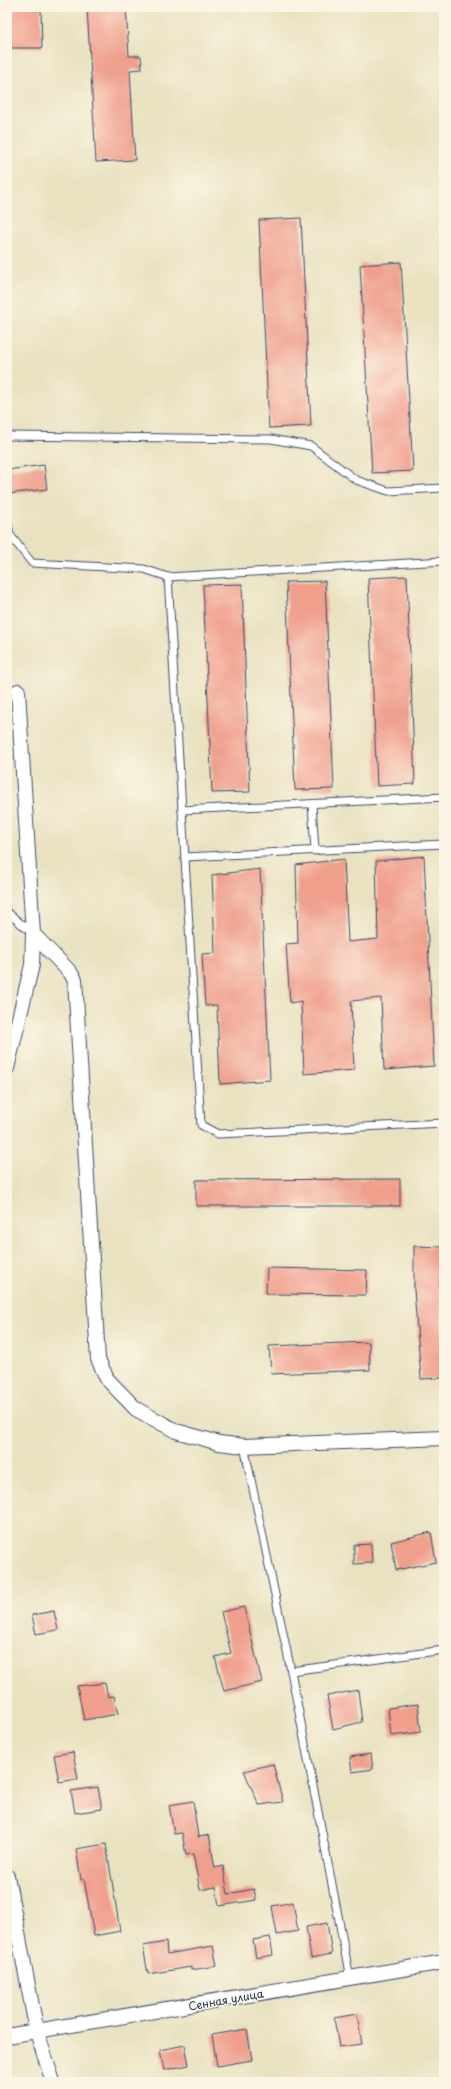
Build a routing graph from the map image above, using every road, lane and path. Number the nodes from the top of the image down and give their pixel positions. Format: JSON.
{"nodes":[{"id":1,"x":7,"y":436,"type":"edge"},
{"id":2,"x":444,"y":488,"type":"edge"},
{"id":3,"x":7,"y":519,"type":"edge"},
{"id":4,"x":444,"y":561,"type":"edge"},
{"id":5,"x":168,"y":577,"type":"junction"},
{"id":6,"x":18,"y":691,"type":"dead end"},
{"id":7,"x":444,"y":797,"type":"edge"},
{"id":8,"x":312,"y":804,"type":"junction"},
{"id":9,"x":182,"y":810,"type":"junction"},
{"id":10,"x":444,"y":844,"type":"edge"},
{"id":11,"x":315,"y":851,"type":"junction"},
{"id":12,"x":185,"y":857,"type":"junction"},
{"id":13,"x":7,"y":912,"type":"edge"},
{"id":14,"x":33,"y":934,"type":"junction"},
{"id":15,"x":7,"y":1068,"type":"edge"},
{"id":16,"x":444,"y":1124,"type":"edge"},
{"id":17,"x":444,"y":1438,"type":"edge"},
{"id":18,"x":244,"y":1446,"type":"junction"},
{"id":19,"x":444,"y":1650,"type":"edge"},
{"id":20,"x":291,"y":1671,"type":"junction"},
{"id":21,"x":7,"y":1876,"type":"edge"},
{"id":22,"x":444,"y":1962,"type":"edge"},
{"id":23,"x":350,"y":1978,"type":"junction"},
{"id":24,"x":37,"y":2032,"type":"junction"},
{"id":25,"x":7,"y":2036,"type":"edge"},
{"id":26,"x":53,"y":2082,"type":"edge"}],
"edges":[{"from":1,"to":2,"type":"lane"},
{"from":3,"to":5,"type":"lane"},
{"from":4,"to":5,"type":"lane"},
{"from":5,"to":9,"type":"lane"},
{"from":6,"to":14,"type":"street"},
{"from":7,"to":8,"type":"lane"},
{"from":8,"to":9,"type":"lane"},
{"from":8,"to":11,"type":"lane"},
{"from":9,"to":12,"type":"lane"},
{"from":10,"to":11,"type":"lane"},
{"from":11,"to":12,"type":"lane"},
{"from":12,"to":16,"type":"lane"},
{"from":13,"to":14,"type":"lane"},
{"from":14,"to":15,"type":"street"},
{"from":14,"to":18,"type":"street"},
{"from":17,"to":18,"type":"street"},
{"from":18,"to":20,"type":"lane"},
{"from":19,"to":20,"type":"lane"},
{"from":20,"to":23,"type":"lane"},
{"from":21,"to":24,"type":"street"},
{"from":22,"to":23,"type":"street","name":"Сенная улица"},
{"from":23,"to":24,"type":"street","name":"Сенная улица"},
{"from":24,"to":25,"type":"street","name":"Сенная улица"},
{"from":24,"to":26,"type":"street"}]}
